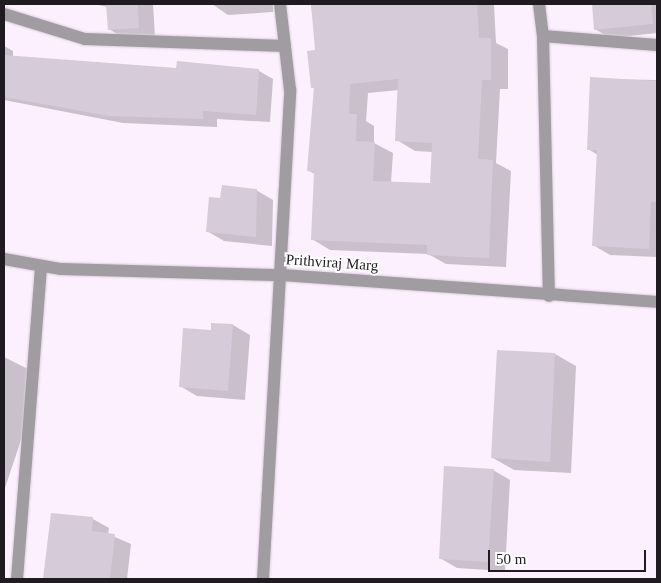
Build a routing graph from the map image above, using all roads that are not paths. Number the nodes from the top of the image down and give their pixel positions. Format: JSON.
{"nodes":[{"id":1,"x":280,"y":4,"type":"edge"},
{"id":2,"x":540,"y":4,"type":"edge"},
{"id":3,"x":4,"y":14,"type":"edge"},
{"id":4,"x":543,"y":36,"type":"junction"},
{"id":5,"x":657,"y":45,"type":"edge"},
{"id":6,"x":285,"y":46,"type":"junction"},
{"id":7,"x":4,"y":260,"type":"edge"},
{"id":8,"x":41,"y":266,"type":"junction"},
{"id":9,"x":282,"y":275,"type":"junction"},
{"id":10,"x":549,"y":296,"type":"junction"},
{"id":11,"x":657,"y":302,"type":"edge"},
{"id":12,"x":17,"y":579,"type":"edge"},
{"id":13,"x":264,"y":579,"type":"edge"}],
"edges":[{"from":1,"to":6,"type":"street"},
{"from":2,"to":4,"type":"street"},
{"from":3,"to":6,"type":"street"},
{"from":4,"to":5,"type":"street"},
{"from":4,"to":10,"type":"street"},
{"from":6,"to":9,"type":"street"},
{"from":7,"to":8,"type":"street","name":"Prithviraj Marg"},
{"from":8,"to":9,"type":"street","name":"Prithviraj Marg"},
{"from":8,"to":12,"type":"street"},
{"from":9,"to":10,"type":"street","name":"Prithviraj Marg"},
{"from":9,"to":13,"type":"street"},
{"from":10,"to":11,"type":"street","name":"Prithviraj Marg"}]}
